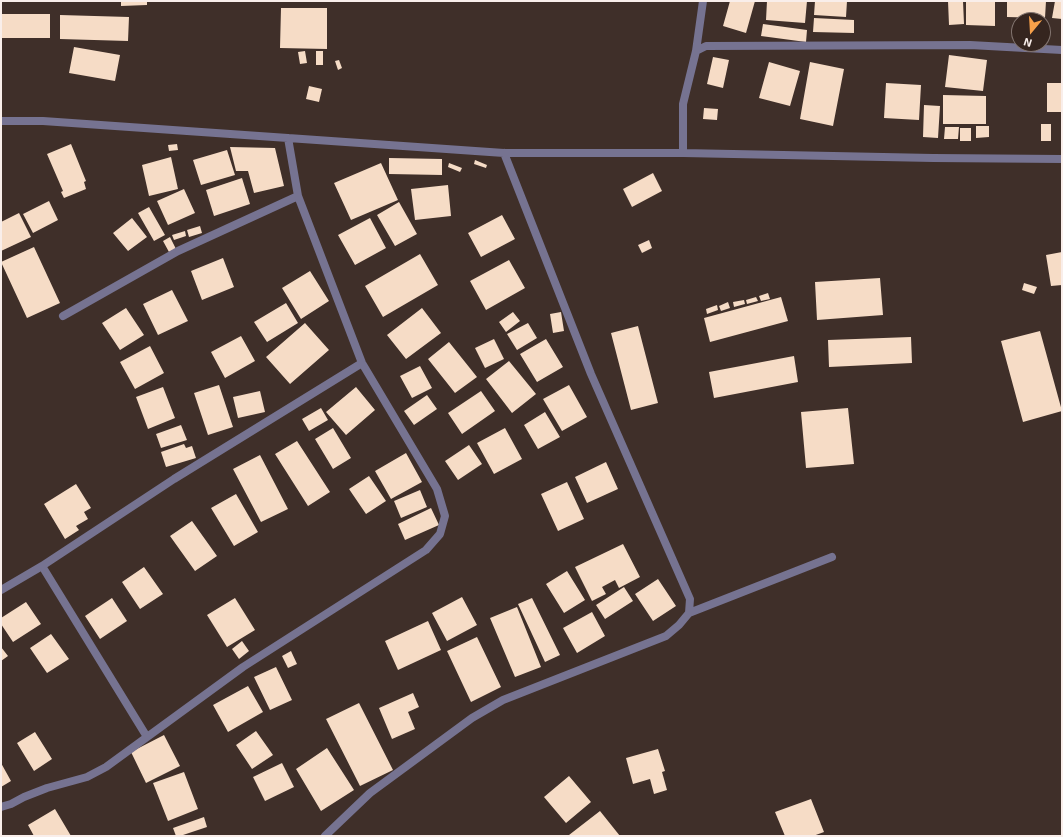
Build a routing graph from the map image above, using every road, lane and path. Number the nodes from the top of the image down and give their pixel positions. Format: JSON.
{"nodes":[{"id":1,"x":703,"y":1,"type":"edge"},
{"id":2,"x":1062,"y":50,"type":"edge"},
{"id":3,"x":696,"y":51,"type":"junction"},
{"id":4,"x":1,"y":121,"type":"edge"},
{"id":5,"x":288,"y":138,"type":"junction"},
{"id":6,"x":504,"y":153,"type":"junction"},
{"id":7,"x":682,"y":153,"type":"junction"},
{"id":8,"x":1062,"y":159,"type":"edge"},
{"id":9,"x":298,"y":196,"type":"junction"},
{"id":10,"x":63,"y":316,"type":"dead end"},
{"id":11,"x":362,"y":363,"type":"junction"},
{"id":12,"x":832,"y":557,"type":"dead end"},
{"id":13,"x":42,"y":566,"type":"junction"},
{"id":14,"x":1,"y":590,"type":"edge"},
{"id":15,"x":688,"y":613,"type":"junction"},
{"id":16,"x":148,"y":737,"type":"junction"},
{"id":17,"x":1,"y":807,"type":"edge"},
{"id":18,"x":325,"y":836,"type":"edge"}],
"edges":[{"from":1,"to":3,"type":"street"},
{"from":2,"to":3,"type":"street"},
{"from":3,"to":7,"type":"street"},
{"from":4,"to":5,"type":"street"},
{"from":5,"to":6,"type":"street"},
{"from":5,"to":9,"type":"street"},
{"from":6,"to":7,"type":"street"},
{"from":6,"to":15,"type":"street"},
{"from":7,"to":8,"type":"street"},
{"from":9,"to":10,"type":"street"},
{"from":9,"to":11,"type":"street"},
{"from":11,"to":13,"type":"street"},
{"from":11,"to":16,"type":"street"},
{"from":12,"to":15,"type":"street"},
{"from":13,"to":14,"type":"street"},
{"from":13,"to":16,"type":"street"},
{"from":15,"to":18,"type":"street"},
{"from":16,"to":17,"type":"street"}]}
